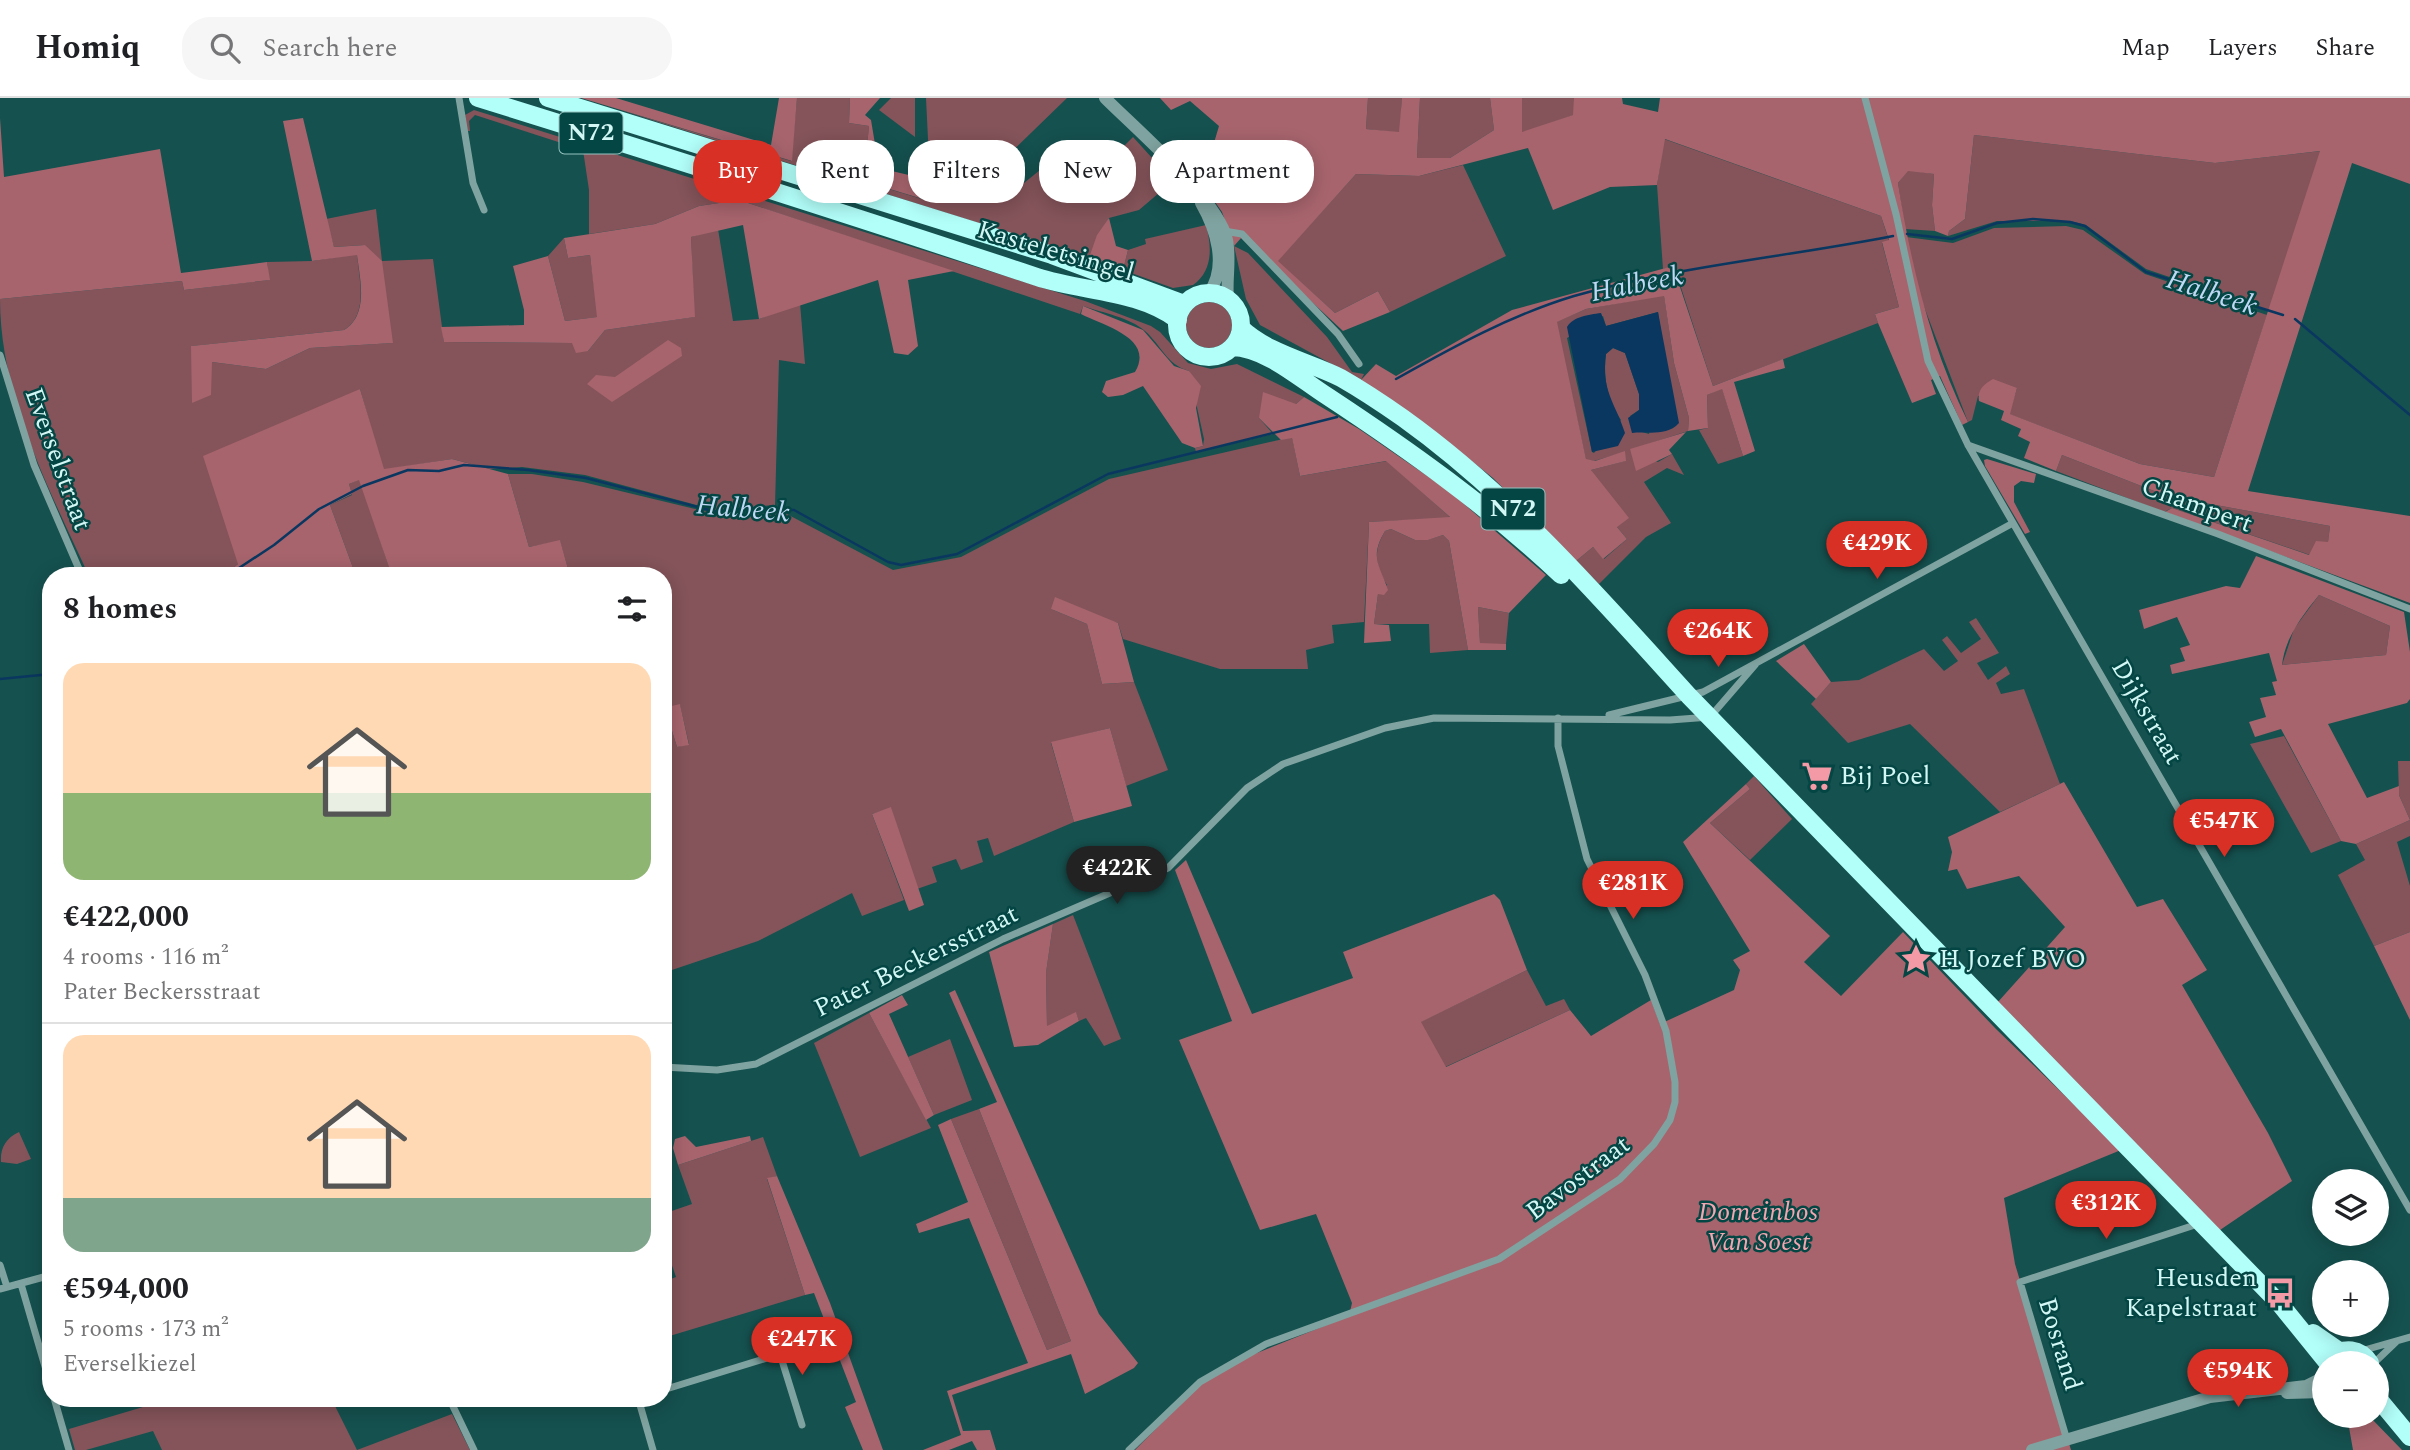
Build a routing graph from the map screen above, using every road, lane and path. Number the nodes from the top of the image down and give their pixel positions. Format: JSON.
{"nodes":[{"id":1,"x":459,"y":98,"type":"edge"},
{"id":2,"x":478,"y":98,"type":"edge"},
{"id":3,"x":548,"y":98,"type":"edge"},
{"id":4,"x":1105,"y":98,"type":"edge"},
{"id":5,"x":1865,"y":98,"type":"edge"},
{"id":6,"x":1150,"y":144,"type":"edge"},
{"id":7,"x":1200,"y":203,"type":"edge"},
{"id":8,"x":1209,"y":203,"type":"edge"},
{"id":9,"x":484,"y":210,"type":"dead end"},
{"id":10,"x":1224,"y":231,"type":"junction"},
{"id":11,"x":1209,"y":293,"type":"junction"},
{"id":12,"x":1228,"y":299,"type":"junction"},
{"id":13,"x":1181,"y":312,"type":"junction"},
{"id":14,"x":1241,"y":328,"type":"junction"},
{"id":15,"x":1233,"y":347,"type":"junction"},
{"id":16,"x":0,"y":355,"type":"edge"},
{"id":17,"x":1359,"y":364,"type":"dead end"},
{"id":18,"x":1294,"y":365,"type":"junction"},
{"id":19,"x":1968,"y":445,"type":"junction"},
{"id":20,"x":2013,"y":523,"type":"junction"},
{"id":21,"x":78,"y":567,"type":"edge"},
{"id":22,"x":2410,"y":609,"type":"edge"},
{"id":23,"x":1755,"y":664,"type":"junction"},
{"id":24,"x":1689,"y":696,"type":"junction"},
{"id":25,"x":1710,"y":717,"type":"junction"},
{"id":26,"x":1558,"y":718,"type":"junction"},
{"id":27,"x":1596,"y":718,"type":"junction"},
{"id":28,"x":672,"y":1068,"type":"edge"},
{"id":29,"x":2410,"y":1210,"type":"edge"},
{"id":30,"x":2201,"y":1223,"type":"junction"},
{"id":31,"x":0,"y":1265,"type":"edge"},
{"id":32,"x":42,"y":1278,"type":"edge"},
{"id":33,"x":21,"y":1284,"type":"junction"},
{"id":34,"x":4,"y":1288,"type":"edge"},
{"id":35,"x":2410,"y":1337,"type":"edge"},
{"id":36,"x":775,"y":1338,"type":"dead end"},
{"id":37,"x":2399,"y":1340,"type":"junction"},
{"id":38,"x":2326,"y":1351,"type":"edge"},
{"id":39,"x":2380,"y":1351,"type":"edge"},
{"id":40,"x":2380,"y":1351,"type":"edge"},
{"id":41,"x":780,"y":1354,"type":"junction"},
{"id":42,"x":42,"y":1356,"type":"edge"},
{"id":43,"x":2312,"y":1381,"type":"edge"},
{"id":44,"x":672,"y":1387,"type":"edge"},
{"id":45,"x":2263,"y":1390,"type":"junction"},
{"id":46,"x":2312,"y":1394,"type":"edge"},
{"id":47,"x":57,"y":1407,"type":"edge"},
{"id":48,"x":453,"y":1407,"type":"edge"},
{"id":49,"x":641,"y":1407,"type":"edge"},
{"id":50,"x":2389,"y":1412,"type":"edge"},
{"id":51,"x":2389,"y":1421,"type":"edge"},
{"id":52,"x":802,"y":1425,"type":"dead end"},
{"id":53,"x":2410,"y":1438,"type":"edge"},
{"id":54,"x":2067,"y":1440,"type":"junction"},
{"id":55,"x":69,"y":1450,"type":"edge"},
{"id":56,"x":474,"y":1450,"type":"edge"},
{"id":57,"x":653,"y":1450,"type":"edge"},
{"id":58,"x":1129,"y":1450,"type":"edge"},
{"id":59,"x":2032,"y":1450,"type":"edge"}],
"edges":[{"from":1,"to":9,"type":"street"},
{"from":2,"to":13,"type":"main road","name":"Kasteletsingel","number":"N72"},
{"from":3,"to":13,"type":"main road","name":"Kasteletsingel","number":"N72"},
{"from":4,"to":6,"type":"street"},
{"from":5,"to":19,"type":"street","name":"Dijkstraat"},
{"from":7,"to":11,"type":"street"},
{"from":8,"to":10,"type":"street"},
{"from":10,"to":12,"type":"street"},
{"from":10,"to":17,"type":"street"},
{"from":11,"to":12,"type":"main road"},
{"from":11,"to":13,"type":"main road"},
{"from":12,"to":14,"type":"main road"},
{"from":13,"to":15,"type":"main road"},
{"from":14,"to":15,"type":"main road"},
{"from":14,"to":18,"type":"main road","number":"N72"},
{"from":15,"to":18,"type":"main road","number":"N72"},
{"from":16,"to":21,"type":"street","name":"Everselstraat"},
{"from":18,"to":24,"type":"main road","number":"N72"},
{"from":19,"to":20,"type":"street","name":"Dijkstraat"},
{"from":19,"to":22,"type":"street","name":"Champert"},
{"from":20,"to":23,"type":"street","name":"Pater Beckersstraat"},
{"from":20,"to":29,"type":"street","name":"Dijkstraat"},
{"from":23,"to":24,"type":"street","name":"Pater Beckersstraat"},
{"from":23,"to":25,"type":"street"},
{"from":24,"to":25,"type":"main road","number":"N72"},
{"from":24,"to":27,"type":"street","name":"Pater Beckersstraat"},
{"from":25,"to":27,"type":"street","name":"Pater Beckersstraat"},
{"from":25,"to":30,"type":"main road","number":"N72"},
{"from":26,"to":27,"type":"street","name":"Pater Beckersstraat"},
{"from":26,"to":28,"type":"street","name":"Pater Beckersstraat"},
{"from":26,"to":58,"type":"street","name":"Bavostraat"},
{"from":30,"to":38,"type":"main road","number":"N72"},
{"from":30,"to":54,"type":"street","name":"Bosrand"},
{"from":31,"to":34,"type":"street"},
{"from":32,"to":33,"type":"street"},
{"from":33,"to":34,"type":"street"},
{"from":33,"to":42,"type":"street"},
{"from":35,"to":37,"type":"street"},
{"from":36,"to":41,"type":"street"},
{"from":37,"to":39,"type":"street"},
{"from":37,"to":40,"type":"street"},
{"from":41,"to":44,"type":"street"},
{"from":41,"to":52,"type":"street"},
{"from":43,"to":45,"type":"street"},
{"from":45,"to":46,"type":"street"},
{"from":45,"to":54,"type":"street"},
{"from":47,"to":55,"type":"street"},
{"from":48,"to":56,"type":"street"},
{"from":49,"to":57,"type":"street"},
{"from":50,"to":53,"type":"main road"},
{"from":51,"to":53,"type":"main road"},
{"from":54,"to":59,"type":"street"}]}
